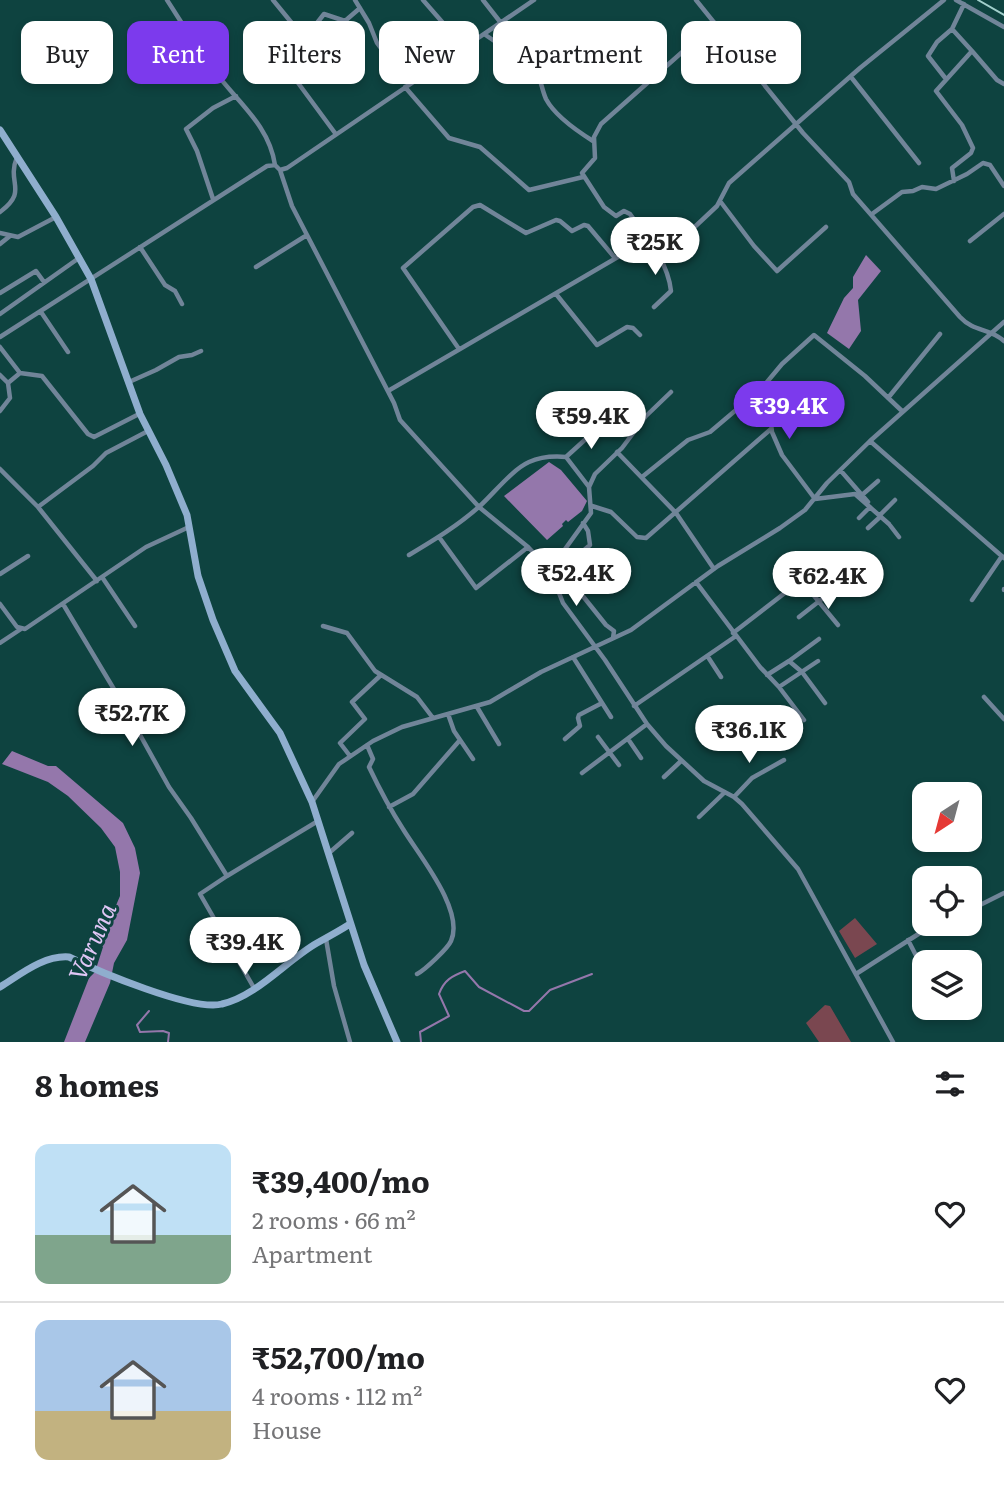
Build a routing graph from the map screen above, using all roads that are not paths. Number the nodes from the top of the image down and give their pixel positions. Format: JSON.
{"nodes":[{"id":1,"x":273,"y":0,"type":"edge"},
{"id":2,"x":355,"y":0,"type":"edge"},
{"id":3,"x":423,"y":0,"type":"edge"},
{"id":4,"x":483,"y":0,"type":"edge"},
{"id":5,"x":534,"y":0,"type":"edge"},
{"id":6,"x":696,"y":0,"type":"edge"},
{"id":7,"x":944,"y":0,"type":"edge"},
{"id":8,"x":956,"y":0,"type":"edge"},
{"id":9,"x":170,"y":1,"type":"edge"},
{"id":10,"x":964,"y":4,"type":"junction"},
{"id":11,"x":360,"y":8,"type":"junction"},
{"id":12,"x":290,"y":21,"type":"edge"},
{"id":13,"x":319,"y":21,"type":"edge"},
{"id":14,"x":345,"y":21,"type":"edge"},
{"id":15,"x":345,"y":21,"type":"edge"},
{"id":16,"x":441,"y":21,"type":"edge"},
{"id":17,"x":499,"y":21,"type":"edge"},
{"id":18,"x":503,"y":21,"type":"edge"},
{"id":19,"x":713,"y":21,"type":"edge"},
{"id":20,"x":1004,"y":27,"type":"edge"},
{"id":21,"x":493,"y":28,"type":"edge"},
{"id":22,"x":952,"y":29,"type":"junction"},
{"id":23,"x":484,"y":34,"type":"junction"},
{"id":24,"x":479,"y":37,"type":"edge"},
{"id":25,"x":972,"y":51,"type":"junction"},
{"id":26,"x":681,"y":53,"type":"edge"},
{"id":27,"x":851,"y":76,"type":"junction"},
{"id":28,"x":946,"y":79,"type":"junction"},
{"id":29,"x":299,"y":84,"type":"edge"},
{"id":30,"x":764,"y":84,"type":"edge"},
{"id":31,"x":1004,"y":84,"type":"edge"},
{"id":32,"x":406,"y":85,"type":"junction"},
{"id":33,"x":236,"y":96,"type":"junction"},
{"id":34,"x":797,"y":125,"type":"junction"},
{"id":35,"x":0,"y":130,"type":"edge"},
{"id":36,"x":335,"y":133,"type":"junction"},
{"id":37,"x":593,"y":141,"type":"junction"},
{"id":38,"x":17,"y":156,"type":"junction"},
{"id":39,"x":919,"y":163,"type":"dead end"},
{"id":40,"x":275,"y":165,"type":"junction"},
{"id":41,"x":280,"y":170,"type":"junction"},
{"id":42,"x":583,"y":177,"type":"junction"},
{"id":43,"x":954,"y":181,"type":"junction"},
{"id":44,"x":1004,"y":186,"type":"edge"},
{"id":45,"x":213,"y":199,"type":"junction"},
{"id":46,"x":720,"y":201,"type":"junction"},
{"id":47,"x":0,"y":212,"type":"edge"},
{"id":48,"x":1004,"y":214,"type":"edge"},
{"id":49,"x":872,"y":215,"type":"junction"},
{"id":50,"x":56,"y":217,"type":"junction"},
{"id":51,"x":826,"y":227,"type":"dead end"},
{"id":52,"x":0,"y":233,"type":"edge"},
{"id":53,"x":10,"y":235,"type":"junction"},
{"id":54,"x":307,"y":235,"type":"junction"},
{"id":55,"x":970,"y":241,"type":"dead end"},
{"id":56,"x":0,"y":244,"type":"edge"},
{"id":57,"x":139,"y":247,"type":"junction"},
{"id":58,"x":654,"y":247,"type":"junction"},
{"id":59,"x":79,"y":258,"type":"junction"},
{"id":60,"x":615,"y":258,"type":"junction"},
{"id":61,"x":256,"y":267,"type":"dead end"},
{"id":62,"x":90,"y":279,"type":"junction"},
{"id":63,"x":44,"y":282,"type":"junction"},
{"id":64,"x":0,"y":293,"type":"edge"},
{"id":65,"x":556,"y":294,"type":"junction"},
{"id":66,"x":183,"y":304,"type":"dead end"},
{"id":67,"x":654,"y":307,"type":"dead end"},
{"id":68,"x":41,"y":312,"type":"junction"},
{"id":69,"x":0,"y":314,"type":"edge"},
{"id":70,"x":1004,"y":322,"type":"edge"},
{"id":71,"x":0,"y":329,"type":"edge"},
{"id":72,"x":993,"y":332,"type":"junction"},
{"id":73,"x":940,"y":334,"type":"dead end"},
{"id":74,"x":640,"y":335,"type":"dead end"},
{"id":75,"x":2,"y":336,"type":"edge"},
{"id":76,"x":1004,"y":341,"type":"edge"},
{"id":77,"x":0,"y":347,"type":"edge"},
{"id":78,"x":459,"y":349,"type":"junction"},
{"id":79,"x":201,"y":351,"type":"dead end"},
{"id":80,"x":68,"y":352,"type":"dead end"},
{"id":81,"x":20,"y":373,"type":"junction"},
{"id":82,"x":0,"y":375,"type":"edge"},
{"id":83,"x":8,"y":383,"type":"junction"},
{"id":84,"x":127,"y":383,"type":"junction"},
{"id":85,"x":387,"y":391,"type":"junction"},
{"id":86,"x":671,"y":392,"type":"dead end"},
{"id":87,"x":754,"y":395,"type":"junction"},
{"id":88,"x":888,"y":398,"type":"junction"},
{"id":89,"x":0,"y":411,"type":"edge"},
{"id":90,"x":902,"y":411,"type":"junction"},
{"id":91,"x":140,"y":414,"type":"junction"},
{"id":92,"x":598,"y":427,"type":"dead end"},
{"id":93,"x":771,"y":429,"type":"junction"},
{"id":94,"x":148,"y":430,"type":"junction"},
{"id":95,"x":870,"y":441,"type":"junction"},
{"id":96,"x":617,"y":452,"type":"junction"},
{"id":97,"x":566,"y":457,"type":"junction"},
{"id":98,"x":0,"y":469,"type":"edge"},
{"id":99,"x":841,"y":471,"type":"junction"},
{"id":100,"x":642,"y":478,"type":"junction"},
{"id":101,"x":878,"y":481,"type":"dead end"},
{"id":102,"x":589,"y":488,"type":"junction"},
{"id":103,"x":862,"y":495,"type":"junction"},
{"id":104,"x":815,"y":499,"type":"junction"},
{"id":105,"x":895,"y":500,"type":"dead end"},
{"id":106,"x":592,"y":506,"type":"junction"},
{"id":107,"x":38,"y":507,"type":"junction"},
{"id":108,"x":479,"y":507,"type":"junction"},
{"id":109,"x":870,"y":507,"type":"junction"},
{"id":110,"x":676,"y":513,"type":"junction"},
{"id":111,"x":880,"y":516,"type":"junction"},
{"id":112,"x":859,"y":518,"type":"dead end"},
{"id":113,"x":583,"y":523,"type":"junction"},
{"id":114,"x":190,"y":527,"type":"junction"},
{"id":115,"x":868,"y":528,"type":"dead end"},
{"id":116,"x":439,"y":537,"type":"junction"},
{"id":117,"x":900,"y":537,"type":"dead end"},
{"id":118,"x":528,"y":547,"type":"junction"},
{"id":119,"x":410,"y":555,"type":"dead end"},
{"id":120,"x":28,"y":556,"type":"dead end"},
{"id":121,"x":1003,"y":557,"type":"edge"},
{"id":122,"x":714,"y":569,"type":"junction"},
{"id":123,"x":562,"y":570,"type":"junction"},
{"id":124,"x":552,"y":573,"type":"junction"},
{"id":125,"x":0,"y":574,"type":"edge"},
{"id":126,"x":102,"y":577,"type":"junction"},
{"id":127,"x":97,"y":581,"type":"junction"},
{"id":128,"x":696,"y":582,"type":"junction"},
{"id":129,"x":841,"y":584,"type":"dead end"},
{"id":130,"x":972,"y":600,"type":"dead end"},
{"id":131,"x":819,"y":602,"type":"junction"},
{"id":132,"x":0,"y":604,"type":"edge"},
{"id":133,"x":63,"y":604,"type":"junction"},
{"id":134,"x":799,"y":617,"type":"dead end"},
{"id":135,"x":838,"y":625,"type":"dead end"},
{"id":136,"x":135,"y":626,"type":"dead end"},
{"id":137,"x":323,"y":626,"type":"dead end"},
{"id":138,"x":22,"y":629,"type":"junction"},
{"id":139,"x":735,"y":635,"type":"junction"},
{"id":140,"x":613,"y":638,"type":"junction"},
{"id":141,"x":819,"y":639,"type":"dead end"},
{"id":142,"x":0,"y":643,"type":"edge"},
{"id":143,"x":593,"y":647,"type":"junction"},
{"id":144,"x":573,"y":657,"type":"junction"},
{"id":145,"x":708,"y":657,"type":"junction"},
{"id":146,"x":789,"y":661,"type":"junction"},
{"id":147,"x":818,"y":661,"type":"dead end"},
{"id":148,"x":802,"y":672,"type":"junction"},
{"id":149,"x":381,"y":675,"type":"junction"},
{"id":150,"x":767,"y":675,"type":"junction"},
{"id":151,"x":721,"y":677,"type":"dead end"},
{"id":152,"x":779,"y":687,"type":"junction"},
{"id":153,"x":984,"y":697,"type":"dead end"},
{"id":154,"x":602,"y":703,"type":"junction"},
{"id":155,"x":825,"y":703,"type":"dead end"},
{"id":156,"x":634,"y":706,"type":"junction"},
{"id":157,"x":477,"y":707,"type":"junction"},
{"id":158,"x":448,"y":714,"type":"junction"},
{"id":159,"x":611,"y":717,"type":"dead end"},
{"id":160,"x":433,"y":718,"type":"junction"},
{"id":161,"x":1004,"y":719,"type":"edge"},
{"id":162,"x":804,"y":720,"type":"dead end"},
{"id":163,"x":647,"y":724,"type":"junction"},
{"id":164,"x":598,"y":737,"type":"dead end"},
{"id":165,"x":628,"y":738,"type":"junction"},
{"id":166,"x":565,"y":739,"type":"dead end"},
{"id":167,"x":460,"y":740,"type":"junction"},
{"id":168,"x":499,"y":744,"type":"dead end"},
{"id":169,"x":367,"y":745,"type":"junction"},
{"id":170,"x":610,"y":752,"type":"junction"},
{"id":171,"x":350,"y":756,"type":"junction"},
{"id":172,"x":640,"y":758,"type":"dead end"},
{"id":173,"x":473,"y":759,"type":"dead end"},
{"id":174,"x":784,"y":760,"type":"dead end"},
{"id":175,"x":681,"y":761,"type":"junction"},
{"id":176,"x":620,"y":765,"type":"dead end"},
{"id":177,"x":582,"y":773,"type":"dead end"},
{"id":178,"x":664,"y":777,"type":"dead end"},
{"id":179,"x":724,"y":793,"type":"junction"},
{"id":180,"x":734,"y":797,"type":"junction"},
{"id":181,"x":312,"y":802,"type":"junction"},
{"id":182,"x":389,"y":807,"type":"junction"},
{"id":183,"x":699,"y":817,"type":"dead end"},
{"id":184,"x":318,"y":821,"type":"junction"},
{"id":185,"x":352,"y":833,"type":"dead end"},
{"id":186,"x":328,"y":854,"type":"junction"},
{"id":187,"x":227,"y":876,"type":"junction"},
{"id":188,"x":1004,"y":893,"type":"edge"},
{"id":189,"x":982,"y":904,"type":"edge"},
{"id":190,"x":350,"y":924,"type":"junction"},
{"id":191,"x":914,"y":936,"type":"edge"},
{"id":192,"x":326,"y":939,"type":"junction"},
{"id":193,"x":908,"y":940,"type":"junction"},
{"id":194,"x":913,"y":950,"type":"edge"},
{"id":195,"x":417,"y":974,"type":"dead end"},
{"id":196,"x":856,"y":974,"type":"junction"},
{"id":197,"x":0,"y":986,"type":"edge"},
{"id":198,"x":254,"y":988,"type":"junction"},
{"id":199,"x":350,"y":1042,"type":"edge"},
{"id":200,"x":397,"y":1042,"type":"edge"},
{"id":201,"x":893,"y":1042,"type":"edge"}],
"edges":[{"from":1,"to":12,"type":"street"},
{"from":2,"to":11,"type":"street"},
{"from":3,"to":16,"type":"street"},
{"from":4,"to":17,"type":"street"},
{"from":5,"to":18,"type":"street"},
{"from":6,"to":19,"type":"street"},
{"from":7,"to":27,"type":"street"},
{"from":8,"to":10,"type":"street"},
{"from":9,"to":33,"type":"street"},
{"from":10,"to":20,"type":"street"},
{"from":10,"to":22,"type":"street"},
{"from":11,"to":14,"type":"street"},
{"from":11,"to":32,"type":"street"},
{"from":13,"to":15,"type":"street"},
{"from":21,"to":23,"type":"street"},
{"from":22,"to":25,"type":"street"},
{"from":22,"to":28,"type":"street"},
{"from":23,"to":24,"type":"street"},
{"from":23,"to":37,"type":"street"},
{"from":25,"to":28,"type":"street"},
{"from":25,"to":31,"type":"street"},
{"from":26,"to":37,"type":"street"},
{"from":27,"to":34,"type":"street"},
{"from":27,"to":39,"type":"street"},
{"from":28,"to":43,"type":"street"},
{"from":29,"to":36,"type":"street"},
{"from":30,"to":34,"type":"street"},
{"from":32,"to":36,"type":"street"},
{"from":32,"to":42,"type":"street"},
{"from":33,"to":40,"type":"street"},
{"from":33,"to":45,"type":"street"},
{"from":34,"to":46,"type":"street"},
{"from":34,"to":49,"type":"street"},
{"from":35,"to":38,"type":"street"},
{"from":36,"to":41,"type":"street"},
{"from":37,"to":42,"type":"street"},
{"from":38,"to":47,"type":"street"},
{"from":38,"to":50,"type":"street"},
{"from":40,"to":41,"type":"street"},
{"from":40,"to":45,"type":"street"},
{"from":41,"to":54,"type":"street"},
{"from":42,"to":58,"type":"street"},
{"from":43,"to":44,"type":"street"},
{"from":43,"to":49,"type":"street"},
{"from":45,"to":57,"type":"street"},
{"from":46,"to":51,"type":"street"},
{"from":46,"to":58,"type":"street"},
{"from":48,"to":55,"type":"street"},
{"from":49,"to":72,"type":"street"},
{"from":50,"to":53,"type":"street"},
{"from":50,"to":59,"type":"street"},
{"from":52,"to":53,"type":"street"},
{"from":53,"to":56,"type":"street"},
{"from":54,"to":61,"type":"street"},
{"from":54,"to":85,"type":"street"},
{"from":57,"to":62,"type":"street"},
{"from":57,"to":66,"type":"street"},
{"from":58,"to":60,"type":"street"},
{"from":58,"to":67,"type":"street"},
{"from":59,"to":62,"type":"street"},
{"from":59,"to":63,"type":"street"},
{"from":60,"to":65,"type":"street"},
{"from":60,"to":78,"type":"street"},
{"from":62,"to":68,"type":"street"},
{"from":62,"to":84,"type":"street"},
{"from":63,"to":64,"type":"street"},
{"from":63,"to":69,"type":"street"},
{"from":65,"to":74,"type":"street"},
{"from":65,"to":78,"type":"street"},
{"from":68,"to":75,"type":"street"},
{"from":68,"to":80,"type":"street"},
{"from":70,"to":72,"type":"street"},
{"from":71,"to":75,"type":"street"},
{"from":72,"to":76,"type":"street"},
{"from":72,"to":90,"type":"street"},
{"from":73,"to":88,"type":"street"},
{"from":77,"to":81,"type":"street"},
{"from":78,"to":85,"type":"street"},
{"from":79,"to":84,"type":"street"},
{"from":81,"to":83,"type":"street"},
{"from":81,"to":91,"type":"street"},
{"from":82,"to":83,"type":"street"},
{"from":83,"to":89,"type":"street"},
{"from":84,"to":91,"type":"street"},
{"from":85,"to":108,"type":"street"},
{"from":86,"to":96,"type":"street"},
{"from":87,"to":88,"type":"street"},
{"from":87,"to":93,"type":"street"},
{"from":87,"to":100,"type":"street"},
{"from":88,"to":90,"type":"street"},
{"from":90,"to":95,"type":"street"},
{"from":91,"to":94,"type":"street"},
{"from":92,"to":97,"type":"street"},
{"from":93,"to":104,"type":"street"},
{"from":93,"to":110,"type":"street"},
{"from":94,"to":107,"type":"street"},
{"from":94,"to":114,"type":"street"},
{"from":95,"to":99,"type":"street"},
{"from":95,"to":121,"type":"street"},
{"from":96,"to":100,"type":"street"},
{"from":96,"to":102,"type":"street"},
{"from":97,"to":102,"type":"street"},
{"from":97,"to":108,"type":"street"},
{"from":98,"to":107,"type":"street"},
{"from":99,"to":103,"type":"street"},
{"from":99,"to":104,"type":"street"},
{"from":100,"to":110,"type":"street"},
{"from":101,"to":103,"type":"street"},
{"from":102,"to":106,"type":"street"},
{"from":103,"to":111,"type":"street"},
{"from":104,"to":109,"type":"street"},
{"from":104,"to":122,"type":"street"},
{"from":105,"to":111,"type":"street"},
{"from":106,"to":110,"type":"street"},
{"from":106,"to":113,"type":"street"},
{"from":107,"to":127,"type":"street"},
{"from":108,"to":116,"type":"street"},
{"from":108,"to":118,"type":"street"},
{"from":109,"to":111,"type":"street"},
{"from":109,"to":112,"type":"street"},
{"from":110,"to":122,"type":"street"},
{"from":111,"to":115,"type":"street"},
{"from":111,"to":117,"type":"street"},
{"from":113,"to":123,"type":"street"},
{"from":113,"to":124,"type":"street"},
{"from":114,"to":126,"type":"street"},
{"from":114,"to":181,"type":"street"},
{"from":116,"to":118,"type":"street"},
{"from":116,"to":119,"type":"street"},
{"from":118,"to":124,"type":"street"},
{"from":120,"to":125,"type":"street"},
{"from":121,"to":130,"type":"street"},
{"from":122,"to":128,"type":"street"},
{"from":123,"to":124,"type":"street"},
{"from":123,"to":140,"type":"street"},
{"from":124,"to":143,"type":"street"},
{"from":126,"to":127,"type":"street"},
{"from":126,"to":136,"type":"street"},
{"from":127,"to":133,"type":"street"},
{"from":128,"to":139,"type":"street"},
{"from":128,"to":140,"type":"street"},
{"from":129,"to":131,"type":"street"},
{"from":131,"to":134,"type":"street"},
{"from":131,"to":135,"type":"street"},
{"from":131,"to":139,"type":"street"},
{"from":132,"to":138,"type":"street"},
{"from":133,"to":138,"type":"street"},
{"from":133,"to":187,"type":"street"},
{"from":137,"to":149,"type":"street"},
{"from":138,"to":142,"type":"street"},
{"from":139,"to":145,"type":"street"},
{"from":139,"to":150,"type":"street"},
{"from":140,"to":143,"type":"street"},
{"from":141,"to":146,"type":"street"},
{"from":143,"to":144,"type":"street"},
{"from":143,"to":156,"type":"street"},
{"from":144,"to":154,"type":"street"},
{"from":144,"to":157,"type":"street"},
{"from":145,"to":151,"type":"street"},
{"from":145,"to":156,"type":"street"},
{"from":146,"to":148,"type":"street"},
{"from":146,"to":150,"type":"street"},
{"from":147,"to":148,"type":"street"},
{"from":148,"to":152,"type":"street"},
{"from":148,"to":155,"type":"street"},
{"from":149,"to":160,"type":"street"},
{"from":149,"to":171,"type":"street"},
{"from":150,"to":152,"type":"street"},
{"from":152,"to":162,"type":"street"},
{"from":153,"to":161,"type":"street"},
{"from":154,"to":159,"type":"street"},
{"from":154,"to":166,"type":"street"},
{"from":156,"to":163,"type":"street"},
{"from":157,"to":158,"type":"street"},
{"from":157,"to":168,"type":"street"},
{"from":158,"to":160,"type":"street"},
{"from":158,"to":167,"type":"street"},
{"from":160,"to":169,"type":"street"},
{"from":163,"to":165,"type":"street"},
{"from":163,"to":175,"type":"street"},
{"from":164,"to":170,"type":"street"},
{"from":165,"to":170,"type":"street"},
{"from":165,"to":172,"type":"street"},
{"from":167,"to":173,"type":"street"},
{"from":167,"to":182,"type":"street"},
{"from":169,"to":171,"type":"street"},
{"from":169,"to":182,"type":"street"},
{"from":170,"to":176,"type":"street"},
{"from":170,"to":177,"type":"street"},
{"from":171,"to":181,"type":"street"},
{"from":174,"to":180,"type":"street"},
{"from":175,"to":178,"type":"street"},
{"from":175,"to":179,"type":"street"},
{"from":179,"to":180,"type":"street"},
{"from":179,"to":183,"type":"street"},
{"from":180,"to":196,"type":"street"},
{"from":181,"to":184,"type":"street"},
{"from":182,"to":195,"type":"street"},
{"from":184,"to":186,"type":"street"},
{"from":184,"to":187,"type":"street"},
{"from":185,"to":186,"type":"street"},
{"from":186,"to":190,"type":"street"},
{"from":187,"to":198,"type":"street"},
{"from":188,"to":189,"type":"street"},
{"from":190,"to":192,"type":"street"},
{"from":190,"to":200,"type":"street"},
{"from":191,"to":193,"type":"street"},
{"from":192,"to":198,"type":"street"},
{"from":192,"to":199,"type":"street"},
{"from":193,"to":194,"type":"street"},
{"from":193,"to":196,"type":"street"},
{"from":196,"to":201,"type":"street"},
{"from":197,"to":198,"type":"street"}]}
